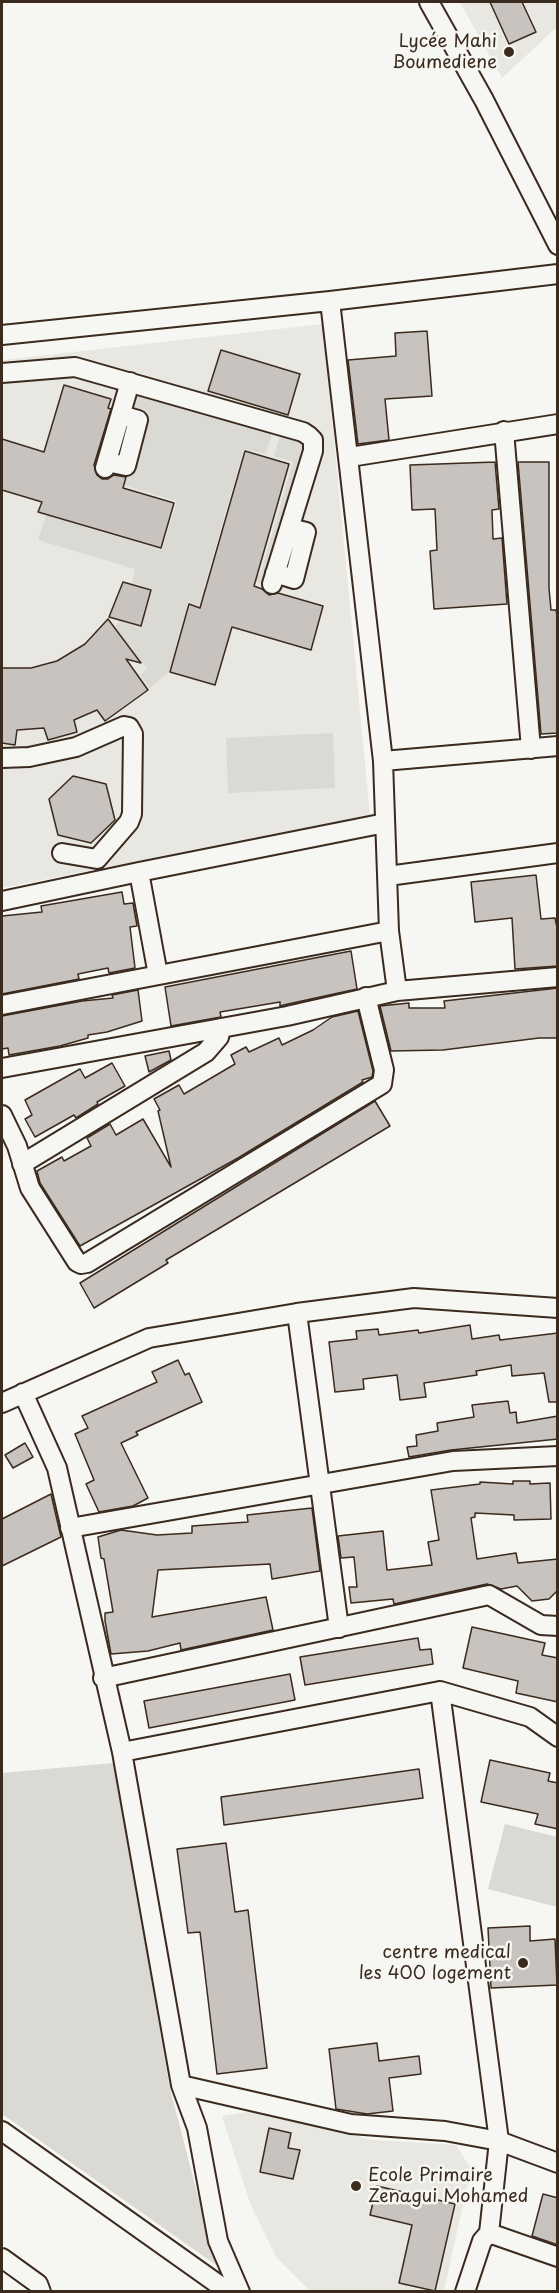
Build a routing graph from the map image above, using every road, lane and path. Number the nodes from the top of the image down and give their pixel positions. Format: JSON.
{"nodes":[{"id":1,"x":429,"y":2,"type":"edge"},
{"id":2,"x":558,"y":245,"type":"edge"},
{"id":3,"x":558,"y":274,"type":"edge"},
{"id":4,"x":330,"y":301,"type":"junction"},
{"id":5,"x":2,"y":335,"type":"edge"},
{"id":6,"x":2,"y":373,"type":"edge"},
{"id":7,"x":130,"y":382,"type":"junction"},
{"id":8,"x":558,"y":424,"type":"edge"},
{"id":9,"x":504,"y":431,"type":"junction"},
{"id":10,"x":350,"y":457,"type":"junction"},
{"id":11,"x":106,"y":465,"type":"dead end"},
{"id":12,"x":274,"y":579,"type":"dead end"},
{"id":13,"x":558,"y":746,"type":"edge"},
{"id":14,"x":531,"y":749,"type":"junction"},
{"id":15,"x":2,"y":758,"type":"edge"},
{"id":16,"x":383,"y":761,"type":"junction"},
{"id":17,"x":386,"y":824,"type":"junction"},
{"id":18,"x":62,"y":853,"type":"dead end"},
{"id":19,"x":558,"y":853,"type":"edge"},
{"id":20,"x":139,"y":872,"type":"junction"},
{"id":21,"x":388,"y":876,"type":"junction"},
{"id":22,"x":2,"y":901,"type":"edge"},
{"id":23,"x":389,"y":931,"type":"junction"},
{"id":24,"x":158,"y":975,"type":"junction"},
{"id":25,"x":558,"y":977,"type":"edge"},
{"id":26,"x":397,"y":991,"type":"junction"},
{"id":27,"x":366,"y":997,"type":"junction"},
{"id":28,"x":2,"y":1005,"type":"edge"},
{"id":29,"x":221,"y":1028,"type":"junction"},
{"id":30,"x":2,"y":1068,"type":"edge"},
{"id":31,"x":2,"y":1115,"type":"edge"},
{"id":32,"x":22,"y":1164,"type":"junction"},
{"id":33,"x":558,"y":1308,"type":"edge"},
{"id":34,"x":297,"y":1313,"type":"junction"},
{"id":35,"x":23,"y":1393,"type":"junction"},
{"id":36,"x":2,"y":1403,"type":"edge"},
{"id":37,"x":558,"y":1456,"type":"edge"},
{"id":38,"x":319,"y":1485,"type":"junction"},
{"id":39,"x":70,"y":1528,"type":"junction"},
{"id":40,"x":558,"y":1626,"type":"edge"},
{"id":41,"x":339,"y":1628,"type":"junction"},
{"id":42,"x":103,"y":1678,"type":"junction"},
{"id":43,"x":440,"y":1690,"type":"junction"},
{"id":44,"x":558,"y":1737,"type":"edge"},
{"id":45,"x":122,"y":1752,"type":"junction"},
{"id":46,"x":181,"y":2085,"type":"junction"},
{"id":47,"x":2,"y":2131,"type":"edge"},
{"id":48,"x":499,"y":2141,"type":"junction"},
{"id":49,"x":558,"y":2163,"type":"edge"},
{"id":50,"x":489,"y":2233,"type":"junction"},
{"id":51,"x":558,"y":2257,"type":"edge"},
{"id":52,"x":2,"y":2258,"type":"edge"},
{"id":53,"x":41,"y":2292,"type":"edge"},
{"id":54,"x":229,"y":2292,"type":"edge"},
{"id":55,"x":240,"y":2292,"type":"edge"},
{"id":56,"x":465,"y":2292,"type":"edge"}],
"edges":[{"from":1,"to":2,"type":"street"},
{"from":3,"to":4,"type":"street"},
{"from":4,"to":5,"type":"street"},
{"from":4,"to":10,"type":"street"},
{"from":6,"to":7,"type":"street"},
{"from":7,"to":11,"type":"street"},
{"from":7,"to":12,"type":"street"},
{"from":8,"to":9,"type":"street"},
{"from":9,"to":10,"type":"street"},
{"from":9,"to":14,"type":"street"},
{"from":10,"to":16,"type":"street"},
{"from":13,"to":14,"type":"street"},
{"from":14,"to":16,"type":"street"},
{"from":15,"to":18,"type":"street"},
{"from":16,"to":17,"type":"street"},
{"from":17,"to":20,"type":"street"},
{"from":17,"to":21,"type":"street"},
{"from":19,"to":21,"type":"street"},
{"from":20,"to":22,"type":"street"},
{"from":20,"to":24,"type":"street"},
{"from":21,"to":23,"type":"street"},
{"from":23,"to":24,"type":"street"},
{"from":23,"to":26,"type":"street"},
{"from":24,"to":28,"type":"street"},
{"from":25,"to":26,"type":"street"},
{"from":26,"to":27,"type":"street"},
{"from":27,"to":29,"type":"street"},
{"from":27,"to":32,"type":"street"},
{"from":29,"to":30,"type":"street"},
{"from":29,"to":32,"type":"street"},
{"from":31,"to":32,"type":"street"},
{"from":33,"to":34,"type":"street"},
{"from":34,"to":35,"type":"street"},
{"from":34,"to":38,"type":"street"},
{"from":35,"to":36,"type":"street"},
{"from":35,"to":39,"type":"street"},
{"from":37,"to":38,"type":"street"},
{"from":38,"to":39,"type":"street"},
{"from":38,"to":41,"type":"street"},
{"from":39,"to":42,"type":"street"},
{"from":40,"to":41,"type":"street"},
{"from":41,"to":42,"type":"street"},
{"from":42,"to":45,"type":"street"},
{"from":43,"to":44,"type":"street"},
{"from":43,"to":45,"type":"street"},
{"from":43,"to":48,"type":"street"},
{"from":45,"to":46,"type":"street"},
{"from":46,"to":48,"type":"street"},
{"from":46,"to":55,"type":"street"},
{"from":47,"to":54,"type":"street"},
{"from":48,"to":49,"type":"street"},
{"from":48,"to":50,"type":"street"},
{"from":50,"to":51,"type":"street"},
{"from":50,"to":56,"type":"street"},
{"from":52,"to":53,"type":"street"}]}
